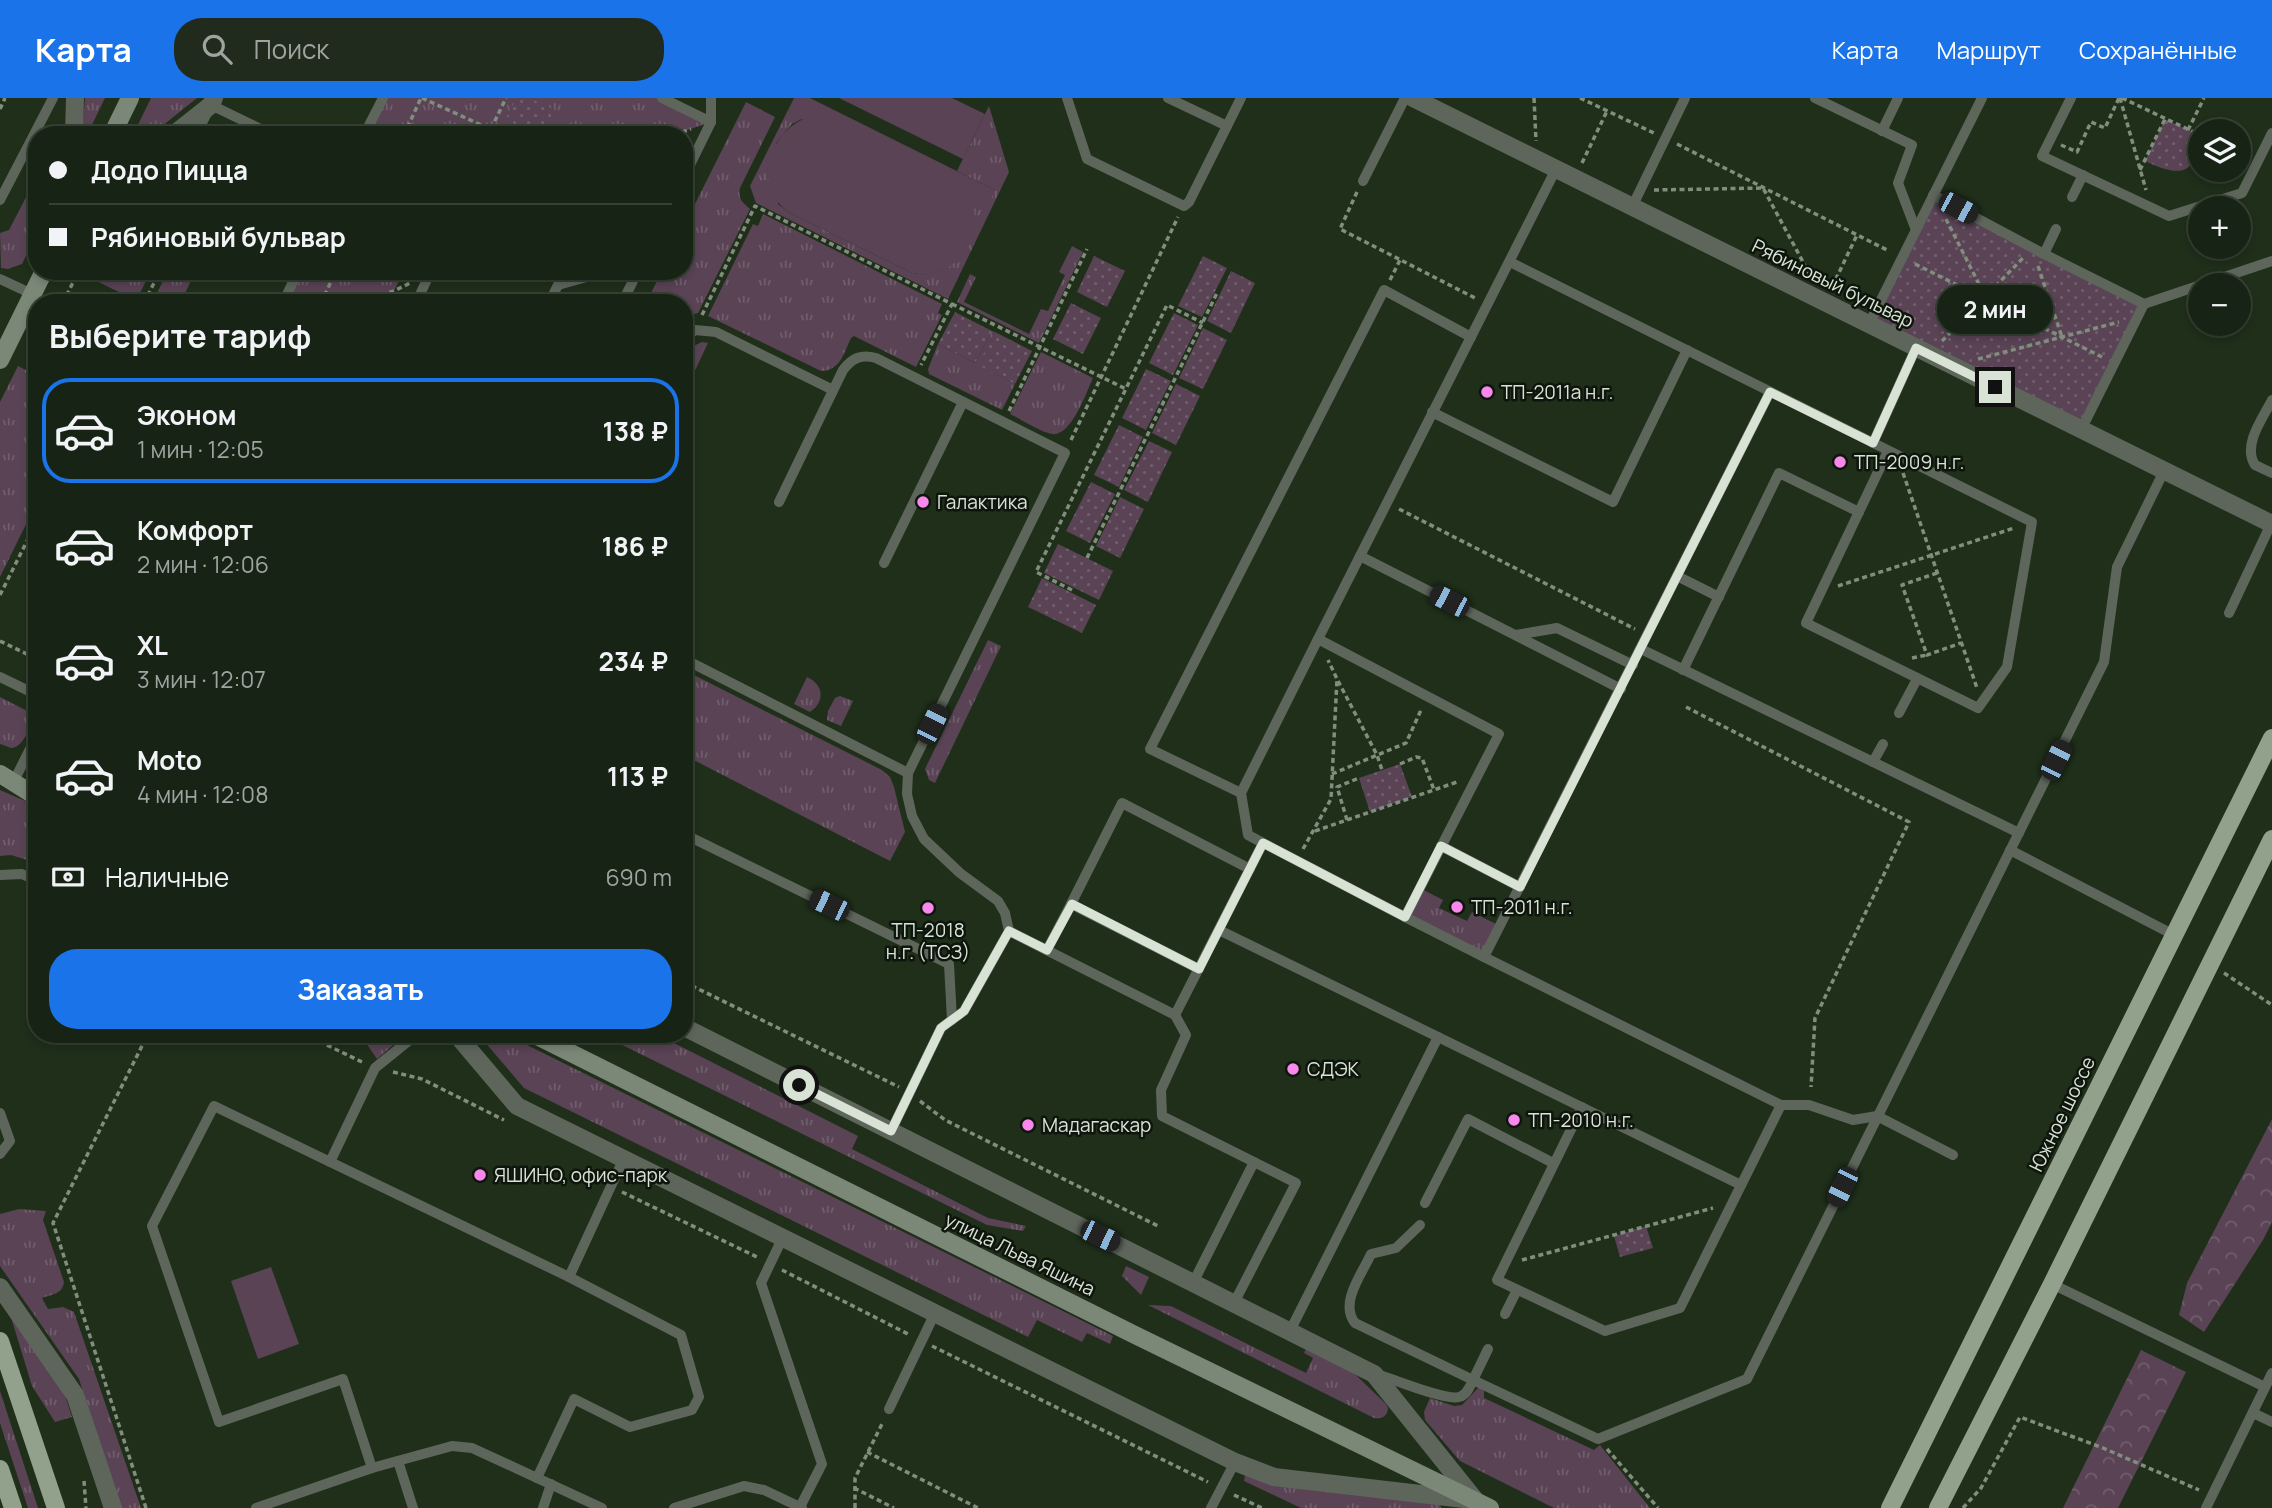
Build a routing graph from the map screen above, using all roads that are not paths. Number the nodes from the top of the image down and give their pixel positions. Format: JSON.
{"nodes":[{"id":1,"x":53,"y":98,"type":"edge"},
{"id":2,"x":75,"y":98,"type":"edge"},
{"id":3,"x":130,"y":98,"type":"edge"},
{"id":4,"x":383,"y":98,"type":"edge"},
{"id":5,"x":662,"y":98,"type":"edge"},
{"id":6,"x":711,"y":98,"type":"edge"},
{"id":7,"x":1068,"y":98,"type":"edge"},
{"id":8,"x":1168,"y":98,"type":"edge"},
{"id":9,"x":1241,"y":98,"type":"edge"},
{"id":10,"x":1405,"y":98,"type":"edge"},
{"id":11,"x":1413,"y":98,"type":"edge"},
{"id":12,"x":1685,"y":98,"type":"edge"},
{"id":13,"x":1815,"y":98,"type":"edge"},
{"id":14,"x":1898,"y":98,"type":"edge"},
{"id":15,"x":1982,"y":98,"type":"edge"},
{"id":16,"x":2071,"y":98,"type":"edge"},
{"id":17,"x":213,"y":101,"type":"edge"},
{"id":18,"x":712,"y":122,"type":"junction"},
{"id":19,"x":38,"y":126,"type":"edge"},
{"id":20,"x":74,"y":126,"type":"edge"},
{"id":21,"x":116,"y":126,"type":"edge"},
{"id":22,"x":184,"y":126,"type":"edge"},
{"id":23,"x":200,"y":126,"type":"edge"},
{"id":24,"x":257,"y":126,"type":"edge"},
{"id":25,"x":371,"y":126,"type":"edge"},
{"id":26,"x":1227,"y":126,"type":"junction"},
{"id":27,"x":1882,"y":131,"type":"junction"},
{"id":28,"x":2272,"y":133,"type":"edge"},
{"id":29,"x":28,"y":146,"type":"edge"},
{"id":30,"x":693,"y":159,"type":"edge"},
{"id":31,"x":1556,"y":169,"type":"junction"},
{"id":32,"x":2083,"y":175,"type":"junction"},
{"id":33,"x":1363,"y":181,"type":"road end"},
{"id":34,"x":1933,"y":195,"type":"junction"},
{"id":35,"x":2072,"y":197,"type":"dead end"},
{"id":36,"x":0,"y":200,"type":"edge"},
{"id":37,"x":1632,"y":207,"type":"junction"},
{"id":38,"x":2056,"y":229,"type":"dead end"},
{"id":39,"x":1916,"y":230,"type":"junction"},
{"id":40,"x":2044,"y":254,"type":"junction"},
{"id":41,"x":1510,"y":261,"type":"junction"},
{"id":42,"x":2272,"y":261,"type":"edge"},
{"id":43,"x":0,"y":279,"type":"edge"},
{"id":44,"x":39,"y":280,"type":"edge"},
{"id":45,"x":576,"y":280,"type":"edge"},
{"id":46,"x":32,"y":294,"type":"joint"},
{"id":47,"x":554,"y":294,"type":"edge"},
{"id":48,"x":28,"y":302,"type":"edge"},
{"id":49,"x":2144,"y":304,"type":"junction"},
{"id":50,"x":1869,"y":324,"type":"junction"},
{"id":51,"x":693,"y":332,"type":"edge"},
{"id":52,"x":1471,"y":337,"type":"junction"},
{"id":53,"x":1687,"y":350,"type":"junction"},
{"id":54,"x":1922,"y":351,"type":"junction"},
{"id":55,"x":0,"y":360,"type":"edge"},
{"id":56,"x":833,"y":390,"type":"junction"},
{"id":57,"x":1770,"y":392,"type":"junction"},
{"id":58,"x":2272,"y":400,"type":"edge"},
{"id":59,"x":963,"y":402,"type":"junction"},
{"id":60,"x":1432,"y":412,"type":"junction"},
{"id":61,"x":2081,"y":430,"type":"junction"},
{"id":62,"x":1873,"y":443,"type":"junction"},
{"id":63,"x":1892,"y":453,"type":"junction"},
{"id":64,"x":2164,"y":471,"type":"junction"},
{"id":65,"x":2272,"y":473,"type":"edge"},
{"id":66,"x":779,"y":502,"type":"dead end"},
{"id":67,"x":1859,"y":512,"type":"junction"},
{"id":68,"x":2271,"y":524,"type":"edge"},
{"id":69,"x":1360,"y":556,"type":"junction"},
{"id":70,"x":884,"y":563,"type":"dead end"},
{"id":71,"x":1677,"y":576,"type":"junction"},
{"id":72,"x":1719,"y":597,"type":"junction"},
{"id":73,"x":2229,"y":613,"type":"dead end"},
{"id":74,"x":1515,"y":635,"type":"junction"},
{"id":75,"x":1318,"y":639,"type":"junction"},
{"id":76,"x":1641,"y":649,"type":"junction"},
{"id":77,"x":693,"y":664,"type":"edge"},
{"id":78,"x":1633,"y":665,"type":"junction"},
{"id":79,"x":1684,"y":670,"type":"junction"},
{"id":80,"x":0,"y":677,"type":"edge"},
{"id":81,"x":1917,"y":679,"type":"junction"},
{"id":82,"x":1621,"y":689,"type":"junction"},
{"id":83,"x":28,"y":691,"type":"edge"},
{"id":84,"x":1899,"y":713,"type":"dead end"},
{"id":85,"x":2272,"y":738,"type":"edge"},
{"id":86,"x":1883,"y":744,"type":"dead end"},
{"id":87,"x":28,"y":748,"type":"edge"},
{"id":88,"x":1873,"y":762,"type":"junction"},
{"id":89,"x":908,"y":773,"type":"junction"},
{"id":90,"x":4,"y":782,"type":"edge"},
{"id":91,"x":28,"y":793,"type":"edge"},
{"id":92,"x":1241,"y":793,"type":"junction"},
{"id":93,"x":2020,"y":833,"type":"junction"},
{"id":94,"x":693,"y":838,"type":"edge"},
{"id":95,"x":2272,"y":839,"type":"edge"},
{"id":96,"x":1263,"y":843,"type":"junction"},
{"id":97,"x":1441,"y":846,"type":"junction"},
{"id":98,"x":2010,"y":850,"type":"junction"},
{"id":99,"x":1250,"y":869,"type":"junction"},
{"id":100,"x":0,"y":875,"type":"edge"},
{"id":101,"x":28,"y":876,"type":"edge"},
{"id":102,"x":1520,"y":887,"type":"junction"},
{"id":103,"x":1072,"y":904,"type":"junction"},
{"id":104,"x":1405,"y":917,"type":"junction"},
{"id":105,"x":1219,"y":930,"type":"junction"},
{"id":106,"x":1009,"y":931,"type":"junction"},
{"id":107,"x":2174,"y":935,"type":"junction"},
{"id":108,"x":1047,"y":950,"type":"junction"},
{"id":109,"x":1484,"y":957,"type":"junction"},
{"id":110,"x":1199,"y":969,"type":"junction"},
{"id":111,"x":1175,"y":1015,"type":"junction"},
{"id":112,"x":952,"y":1020,"type":"junction"},
{"id":113,"x":693,"y":1032,"type":"edge"},
{"id":114,"x":1438,"y":1037,"type":"junction"},
{"id":115,"x":406,"y":1043,"type":"edge"},
{"id":116,"x":464,"y":1043,"type":"edge"},
{"id":117,"x":551,"y":1043,"type":"edge"},
{"id":118,"x":1781,"y":1105,"type":"junction"},
{"id":119,"x":1582,"y":1107,"type":"junction"},
{"id":120,"x":0,"y":1113,"type":"edge"},
{"id":121,"x":1877,"y":1115,"type":"junction"},
{"id":122,"x":891,"y":1131,"type":"junction"},
{"id":123,"x":0,"y":1154,"type":"edge"},
{"id":124,"x":1953,"y":1155,"type":"dead end"},
{"id":125,"x":624,"y":1158,"type":"junction"},
{"id":126,"x":330,"y":1162,"type":"junction"},
{"id":127,"x":1254,"y":1162,"type":"junction"},
{"id":128,"x":1553,"y":1163,"type":"junction"},
{"id":129,"x":1741,"y":1185,"type":"junction"},
{"id":130,"x":1425,"y":1203,"type":"dead end"},
{"id":131,"x":1420,"y":1225,"type":"dead end"},
{"id":132,"x":783,"y":1237,"type":"junction"},
{"id":133,"x":569,"y":1277,"type":"junction"},
{"id":134,"x":1193,"y":1283,"type":"junction"},
{"id":135,"x":2052,"y":1284,"type":"junction"},
{"id":136,"x":0,"y":1287,"type":"edge"},
{"id":137,"x":1517,"y":1290,"type":"junction"},
{"id":138,"x":1234,"y":1303,"type":"junction"},
{"id":139,"x":936,"y":1313,"type":"junction"},
{"id":140,"x":1505,"y":1314,"type":"dead end"},
{"id":141,"x":1290,"y":1331,"type":"junction"},
{"id":142,"x":0,"y":1341,"type":"edge"},
{"id":143,"x":1488,"y":1349,"type":"dead end"},
{"id":144,"x":2272,"y":1373,"type":"edge"},
{"id":145,"x":1374,"y":1374,"type":"junction"},
{"id":146,"x":1473,"y":1380,"type":"junction"},
{"id":147,"x":2265,"y":1387,"type":"junction"},
{"id":148,"x":889,"y":1409,"type":"road end"},
{"id":149,"x":2253,"y":1413,"type":"junction"},
{"id":150,"x":2272,"y":1422,"type":"edge"},
{"id":151,"x":398,"y":1461,"type":"junction"},
{"id":152,"x":1235,"y":1462,"type":"junction"},
{"id":153,"x":372,"y":1468,"type":"junction"},
{"id":154,"x":0,"y":1469,"type":"edge"},
{"id":155,"x":537,"y":1478,"type":"junction"},
{"id":156,"x":551,"y":1485,"type":"junction"},
{"id":157,"x":1483,"y":1504,"type":"edge"},
{"id":158,"x":13,"y":1508,"type":"edge"},
{"id":159,"x":56,"y":1508,"type":"edge"},
{"id":160,"x":113,"y":1508,"type":"edge"},
{"id":161,"x":256,"y":1508,"type":"edge"},
{"id":162,"x":413,"y":1508,"type":"edge"},
{"id":163,"x":543,"y":1508,"type":"edge"},
{"id":164,"x":602,"y":1508,"type":"edge"},
{"id":165,"x":674,"y":1508,"type":"edge"},
{"id":166,"x":801,"y":1508,"type":"edge"},
{"id":167,"x":1211,"y":1508,"type":"edge"},
{"id":168,"x":1890,"y":1508,"type":"edge"},
{"id":169,"x":1938,"y":1508,"type":"edge"},
{"id":170,"x":2206,"y":1508,"type":"edge"}],
"edges":[{"from":1,"to":19,"type":"lane"},
{"from":2,"to":20,"type":"street"},
{"from":3,"to":21,"type":"main road"},
{"from":4,"to":25,"type":"lane"},
{"from":5,"to":18,"type":"lane"},
{"from":6,"to":18,"type":"lane"},
{"from":7,"to":26,"type":"lane"},
{"from":8,"to":26,"type":"lane"},
{"from":9,"to":26,"type":"lane"},
{"from":10,"to":33,"type":"lane"},
{"from":11,"to":31,"type":"street","name":"Рябиновый бульвар"},
{"from":12,"to":37,"type":"lane"},
{"from":13,"to":27,"type":"lane"},
{"from":14,"to":27,"type":"lane"},
{"from":15,"to":34,"type":"lane"},
{"from":16,"to":32,"type":"lane"},
{"from":17,"to":22,"type":"street"},
{"from":17,"to":23,"type":"lane"},
{"from":17,"to":24,"type":"lane"},
{"from":18,"to":30,"type":"lane"},
{"from":27,"to":39,"type":"lane"},
{"from":28,"to":32,"type":"lane"},
{"from":29,"to":36,"type":"lane"},
{"from":31,"to":37,"type":"street","name":"Рябиновый бульвар"},
{"from":31,"to":41,"type":"lane"},
{"from":32,"to":35,"type":"lane"},
{"from":34,"to":39,"type":"lane"},
{"from":34,"to":40,"type":"lane"},
{"from":37,"to":50,"type":"street","name":"Рябиновый бульвар"},
{"from":38,"to":40,"type":"lane"},
{"from":39,"to":50,"type":"lane"},
{"from":40,"to":49,"type":"lane"},
{"from":41,"to":52,"type":"lane"},
{"from":41,"to":53,"type":"lane"},
{"from":42,"to":49,"type":"lane"},
{"from":43,"to":46,"type":"lane"},
{"from":44,"to":46,"type":"main road"},
{"from":45,"to":47,"type":"lane"},
{"from":48,"to":55,"type":"main road"},
{"from":49,"to":61,"type":"lane"},
{"from":50,"to":54,"type":"street","name":"Рябиновый бульвар"},
{"from":51,"to":56,"type":"lane"},
{"from":52,"to":60,"type":"lane"},
{"from":52,"to":92,"type":"lane"},
{"from":53,"to":57,"type":"lane"},
{"from":53,"to":60,"type":"lane"},
{"from":54,"to":61,"type":"street","name":"Рябиновый бульвар"},
{"from":54,"to":62,"type":"lane"},
{"from":56,"to":59,"type":"lane"},
{"from":56,"to":66,"type":"lane"},
{"from":57,"to":62,"type":"lane"},
{"from":57,"to":71,"type":"lane"},
{"from":58,"to":65,"type":"lane"},
{"from":59,"to":70,"type":"lane"},
{"from":59,"to":89,"type":"lane"},
{"from":60,"to":69,"type":"lane"},
{"from":61,"to":64,"type":"street","name":"Рябиновый бульвар"},
{"from":62,"to":63,"type":"lane"},
{"from":63,"to":67,"type":"lane"},
{"from":63,"to":81,"type":"lane"},
{"from":64,"to":68,"type":"street","name":"Рябиновый бульвар"},
{"from":64,"to":93,"type":"lane"},
{"from":67,"to":72,"type":"lane"},
{"from":67,"to":81,"type":"lane"},
{"from":68,"to":73,"type":"lane"},
{"from":69,"to":74,"type":"lane"},
{"from":69,"to":75,"type":"lane"},
{"from":71,"to":72,"type":"lane"},
{"from":71,"to":76,"type":"lane"},
{"from":72,"to":79,"type":"lane"},
{"from":74,"to":78,"type":"lane"},
{"from":74,"to":82,"type":"lane"},
{"from":75,"to":92,"type":"lane"},
{"from":75,"to":97,"type":"lane"},
{"from":76,"to":78,"type":"lane"},
{"from":76,"to":79,"type":"lane"},
{"from":77,"to":89,"type":"lane"},
{"from":78,"to":82,"type":"lane"},
{"from":79,"to":88,"type":"lane"},
{"from":80,"to":83,"type":"lane"},
{"from":81,"to":84,"type":"lane"},
{"from":82,"to":102,"type":"lane"},
{"from":85,"to":107,"type":"main road","name":"Южное шоссе"},
{"from":86,"to":88,"type":"lane"},
{"from":87,"to":90,"type":"lane"},
{"from":88,"to":93,"type":"lane"},
{"from":89,"to":106,"type":"lane"},
{"from":90,"to":91,"type":"main road"},
{"from":92,"to":96,"type":"lane"},
{"from":93,"to":98,"type":"lane"},
{"from":94,"to":112,"type":"lane"},
{"from":95,"to":135,"type":"main road"},
{"from":96,"to":99,"type":"lane"},
{"from":96,"to":104,"type":"lane"},
{"from":97,"to":102,"type":"lane"},
{"from":97,"to":104,"type":"lane"},
{"from":98,"to":107,"type":"lane"},
{"from":98,"to":121,"type":"lane"},
{"from":99,"to":103,"type":"lane"},
{"from":99,"to":105,"type":"lane"},
{"from":100,"to":101,"type":"lane"},
{"from":102,"to":109,"type":"lane"},
{"from":103,"to":108,"type":"lane"},
{"from":103,"to":110,"type":"lane"},
{"from":104,"to":109,"type":"lane"},
{"from":105,"to":110,"type":"lane"},
{"from":105,"to":114,"type":"lane"},
{"from":106,"to":108,"type":"lane"},
{"from":106,"to":112,"type":"lane"},
{"from":107,"to":168,"type":"main road","name":"Южное шоссе"},
{"from":108,"to":111,"type":"lane"},
{"from":109,"to":118,"type":"lane"},
{"from":110,"to":111,"type":"lane"},
{"from":111,"to":127,"type":"lane"},
{"from":112,"to":122,"type":"lane"},
{"from":113,"to":122,"type":"street"},
{"from":114,"to":119,"type":"lane"},
{"from":114,"to":141,"type":"lane"},
{"from":115,"to":126,"type":"lane"},
{"from":116,"to":125,"type":"street"},
{"from":117,"to":157,"type":"main road","name":"улица Льва Яшина"},
{"from":118,"to":121,"type":"lane"},
{"from":118,"to":129,"type":"lane"},
{"from":119,"to":128,"type":"lane"},
{"from":119,"to":129,"type":"lane"},
{"from":120,"to":123,"type":"lane"},
{"from":121,"to":124,"type":"lane"},
{"from":121,"to":146,"type":"lane"},
{"from":122,"to":134,"type":"street"},
{"from":125,"to":132,"type":"street"},
{"from":125,"to":133,"type":"lane"},
{"from":126,"to":133,"type":"lane"},
{"from":126,"to":153,"type":"lane"},
{"from":127,"to":134,"type":"lane"},
{"from":127,"to":138,"type":"lane"},
{"from":128,"to":130,"type":"lane"},
{"from":128,"to":137,"type":"lane"},
{"from":129,"to":137,"type":"lane"},
{"from":131,"to":146,"type":"lane"},
{"from":132,"to":139,"type":"street"},
{"from":132,"to":166,"type":"lane"},
{"from":133,"to":155,"type":"lane"},
{"from":134,"to":138,"type":"street"},
{"from":135,"to":147,"type":"lane"},
{"from":135,"to":169,"type":"main road"},
{"from":136,"to":160,"type":"street"},
{"from":137,"to":140,"type":"lane"},
{"from":138,"to":141,"type":"street"},
{"from":139,"to":148,"type":"lane"},
{"from":139,"to":152,"type":"street"},
{"from":141,"to":145,"type":"street"},
{"from":142,"to":159,"type":"main road"},
{"from":143,"to":146,"type":"lane"},
{"from":144,"to":147,"type":"lane"},
{"from":145,"to":146,"type":"lane"},
{"from":145,"to":157,"type":"street"},
{"from":147,"to":149,"type":"lane"},
{"from":149,"to":150,"type":"lane"},
{"from":149,"to":170,"type":"lane"},
{"from":151,"to":153,"type":"lane"},
{"from":151,"to":155,"type":"lane"},
{"from":151,"to":162,"type":"lane"},
{"from":152,"to":157,"type":"street"},
{"from":152,"to":167,"type":"lane"},
{"from":153,"to":161,"type":"lane"},
{"from":154,"to":158,"type":"main road"},
{"from":155,"to":156,"type":"lane"},
{"from":156,"to":163,"type":"lane"},
{"from":156,"to":164,"type":"lane"},
{"from":165,"to":166,"type":"lane"}]}
